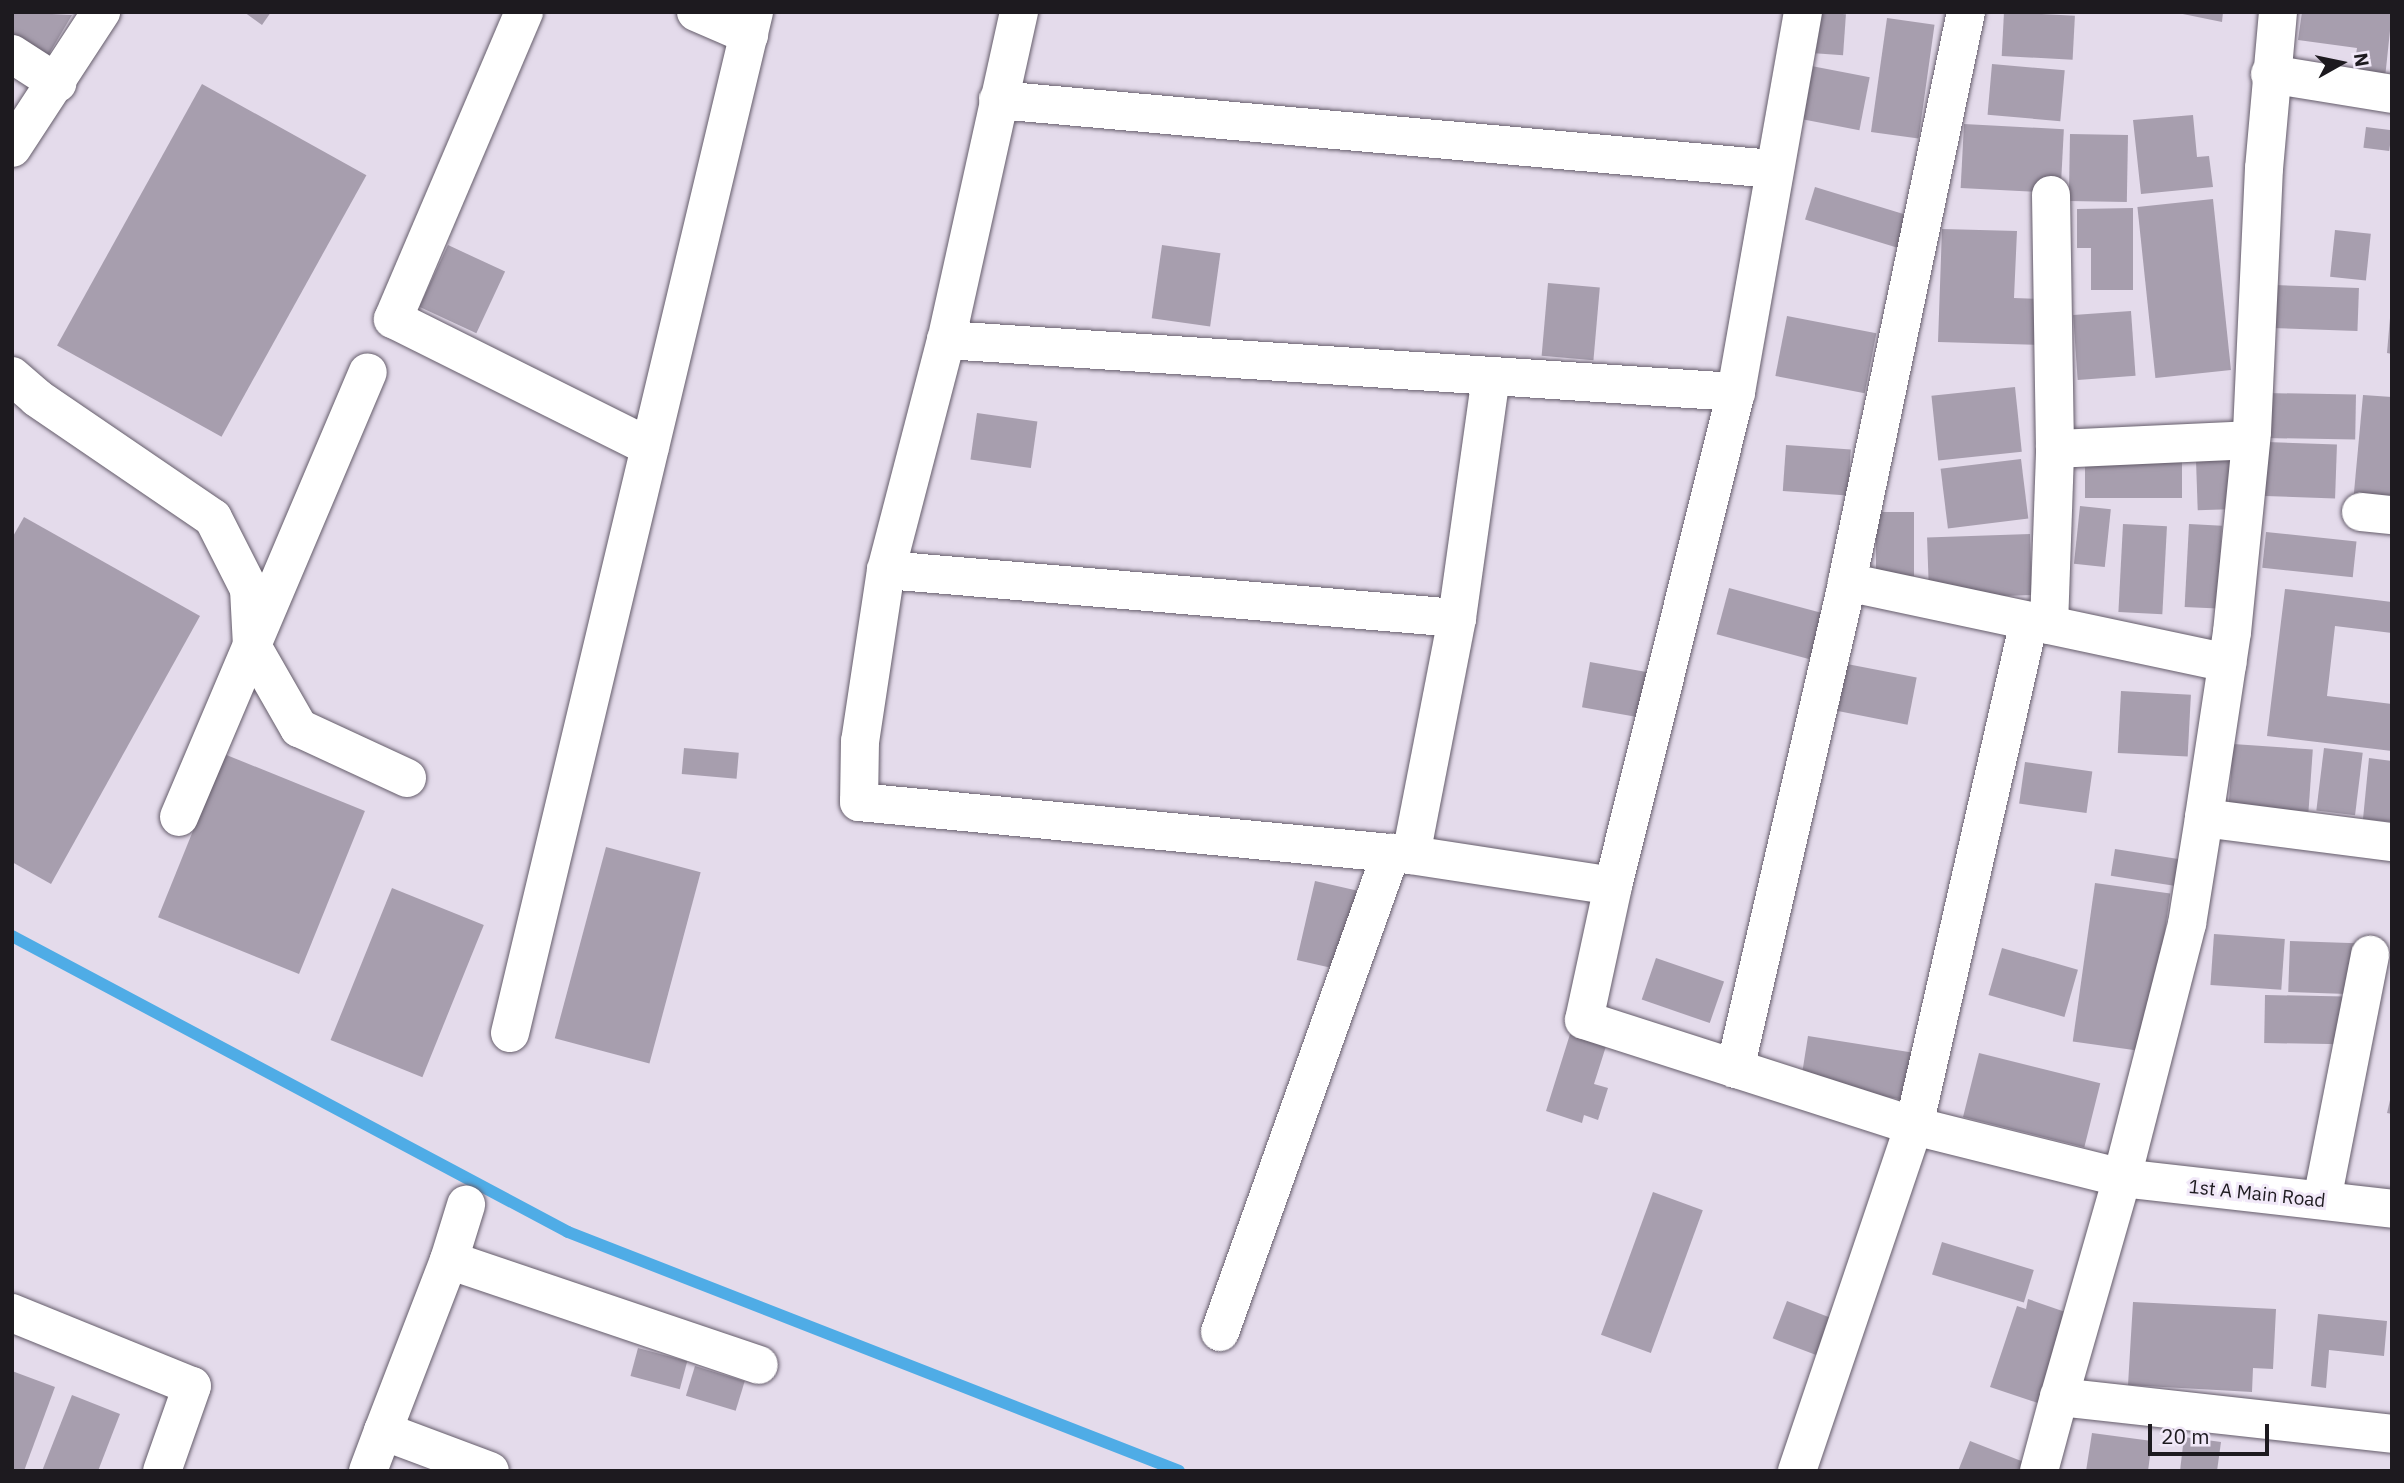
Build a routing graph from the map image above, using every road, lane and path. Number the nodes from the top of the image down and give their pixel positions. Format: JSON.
{"nodes":[{"id":1,"x":102,"y":12,"type":"edge"},
{"id":2,"x":524,"y":12,"type":"edge"},
{"id":3,"x":696,"y":12,"type":"edge"},
{"id":4,"x":1019,"y":12,"type":"edge"},
{"id":5,"x":1803,"y":12,"type":"edge"},
{"id":6,"x":1966,"y":12,"type":"edge"},
{"id":7,"x":2278,"y":12,"type":"edge"},
{"id":8,"x":751,"y":24,"type":"edge"},
{"id":9,"x":12,"y":54,"type":"edge"},
{"id":10,"x":2270,"y":74,"type":"junction"},
{"id":11,"x":57,"y":83,"type":"junction"},
{"id":12,"x":2392,"y":94,"type":"edge"},
{"id":13,"x":998,"y":100,"type":"junction"},
{"id":14,"x":12,"y":148,"type":"edge"},
{"id":15,"x":1773,"y":169,"type":"junction"},
{"id":16,"x":2051,"y":195,"type":"dead end"},
{"id":17,"x":946,"y":340,"type":"junction"},
{"id":18,"x":368,"y":372,"type":"dead end"},
{"id":19,"x":12,"y":376,"type":"edge"},
{"id":20,"x":1491,"y":376,"type":"junction"},
{"id":21,"x":1736,"y":392,"type":"junction"},
{"id":22,"x":2251,"y":440,"type":"junction"},
{"id":23,"x":650,"y":447,"type":"junction"},
{"id":24,"x":2055,"y":449,"type":"junction"},
{"id":25,"x":886,"y":570,"type":"junction"},
{"id":26,"x":1847,"y":582,"type":"junction"},
{"id":27,"x":1457,"y":618,"type":"junction"},
{"id":28,"x":2039,"y":623,"type":"junction"},
{"id":29,"x":252,"y":646,"type":"junction"},
{"id":30,"x":2227,"y":663,"type":"junction"},
{"id":31,"x":407,"y":778,"type":"dead end"},
{"id":32,"x":178,"y":817,"type":"dead end"},
{"id":33,"x":2204,"y":818,"type":"junction"},
{"id":34,"x":2392,"y":842,"type":"edge"},
{"id":35,"x":1401,"y":854,"type":"junction"},
{"id":36,"x":1613,"y":886,"type":"junction"},
{"id":37,"x":2370,"y":955,"type":"dead end"},
{"id":38,"x":510,"y":1033,"type":"dead end"},
{"id":39,"x":1735,"y":1069,"type":"junction"},
{"id":40,"x":1914,"y":1126,"type":"junction"},
{"id":41,"x":2123,"y":1178,"type":"junction"},
{"id":42,"x":2322,"y":1200,"type":"junction"},
{"id":43,"x":466,"y":1205,"type":"dead end"},
{"id":44,"x":2392,"y":1209,"type":"edge"},
{"id":45,"x":449,"y":1260,"type":"junction"},
{"id":46,"x":12,"y":1313,"type":"edge"},
{"id":47,"x":1220,"y":1332,"type":"dead end"},
{"id":48,"x":759,"y":1364,"type":"dead end"},
{"id":49,"x":2059,"y":1396,"type":"junction"},
{"id":50,"x":383,"y":1432,"type":"junction"},
{"id":51,"x":2392,"y":1434,"type":"edge"},
{"id":52,"x":162,"y":1471,"type":"edge"},
{"id":53,"x":368,"y":1471,"type":"edge"},
{"id":54,"x":490,"y":1471,"type":"edge"},
{"id":55,"x":1797,"y":1471,"type":"edge"},
{"id":56,"x":2039,"y":1471,"type":"edge"}],
"edges":[{"from":1,"to":11,"type":"street"},
{"from":2,"to":23,"type":"street"},
{"from":3,"to":8,"type":"street"},
{"from":4,"to":13,"type":"street"},
{"from":5,"to":15,"type":"street"},
{"from":6,"to":26,"type":"street"},
{"from":7,"to":10,"type":"street"},
{"from":8,"to":23,"type":"street"},
{"from":9,"to":11,"type":"street"},
{"from":10,"to":12,"type":"street"},
{"from":10,"to":22,"type":"street"},
{"from":11,"to":14,"type":"street"},
{"from":13,"to":15,"type":"street"},
{"from":13,"to":17,"type":"street"},
{"from":15,"to":21,"type":"street"},
{"from":16,"to":24,"type":"street"},
{"from":17,"to":20,"type":"street"},
{"from":17,"to":25,"type":"street"},
{"from":18,"to":29,"type":"street"},
{"from":19,"to":29,"type":"street"},
{"from":20,"to":21,"type":"street"},
{"from":20,"to":27,"type":"street"},
{"from":21,"to":36,"type":"street"},
{"from":22,"to":24,"type":"street"},
{"from":22,"to":30,"type":"street"},
{"from":23,"to":38,"type":"street"},
{"from":24,"to":28,"type":"street"},
{"from":25,"to":27,"type":"street"},
{"from":25,"to":35,"type":"street"},
{"from":26,"to":28,"type":"street"},
{"from":26,"to":39,"type":"street"},
{"from":27,"to":35,"type":"street"},
{"from":28,"to":30,"type":"street"},
{"from":28,"to":40,"type":"street"},
{"from":29,"to":31,"type":"street"},
{"from":29,"to":32,"type":"street"},
{"from":30,"to":33,"type":"street"},
{"from":33,"to":34,"type":"street"},
{"from":33,"to":41,"type":"street"},
{"from":35,"to":36,"type":"street"},
{"from":35,"to":47,"type":"street"},
{"from":36,"to":39,"type":"street","name":"1st A Main Road"},
{"from":37,"to":42,"type":"street"},
{"from":39,"to":40,"type":"street","name":"1st A Main Road"},
{"from":40,"to":41,"type":"street","name":"1st A Main Road"},
{"from":40,"to":55,"type":"street"},
{"from":41,"to":42,"type":"street","name":"1st A Main Road"},
{"from":41,"to":49,"type":"street"},
{"from":42,"to":44,"type":"street","name":"1st A Main Road"},
{"from":43,"to":45,"type":"street"},
{"from":45,"to":48,"type":"street"},
{"from":45,"to":50,"type":"street"},
{"from":46,"to":52,"type":"street"},
{"from":49,"to":51,"type":"street"},
{"from":49,"to":56,"type":"street"},
{"from":50,"to":53,"type":"street"},
{"from":50,"to":54,"type":"street"}]}
